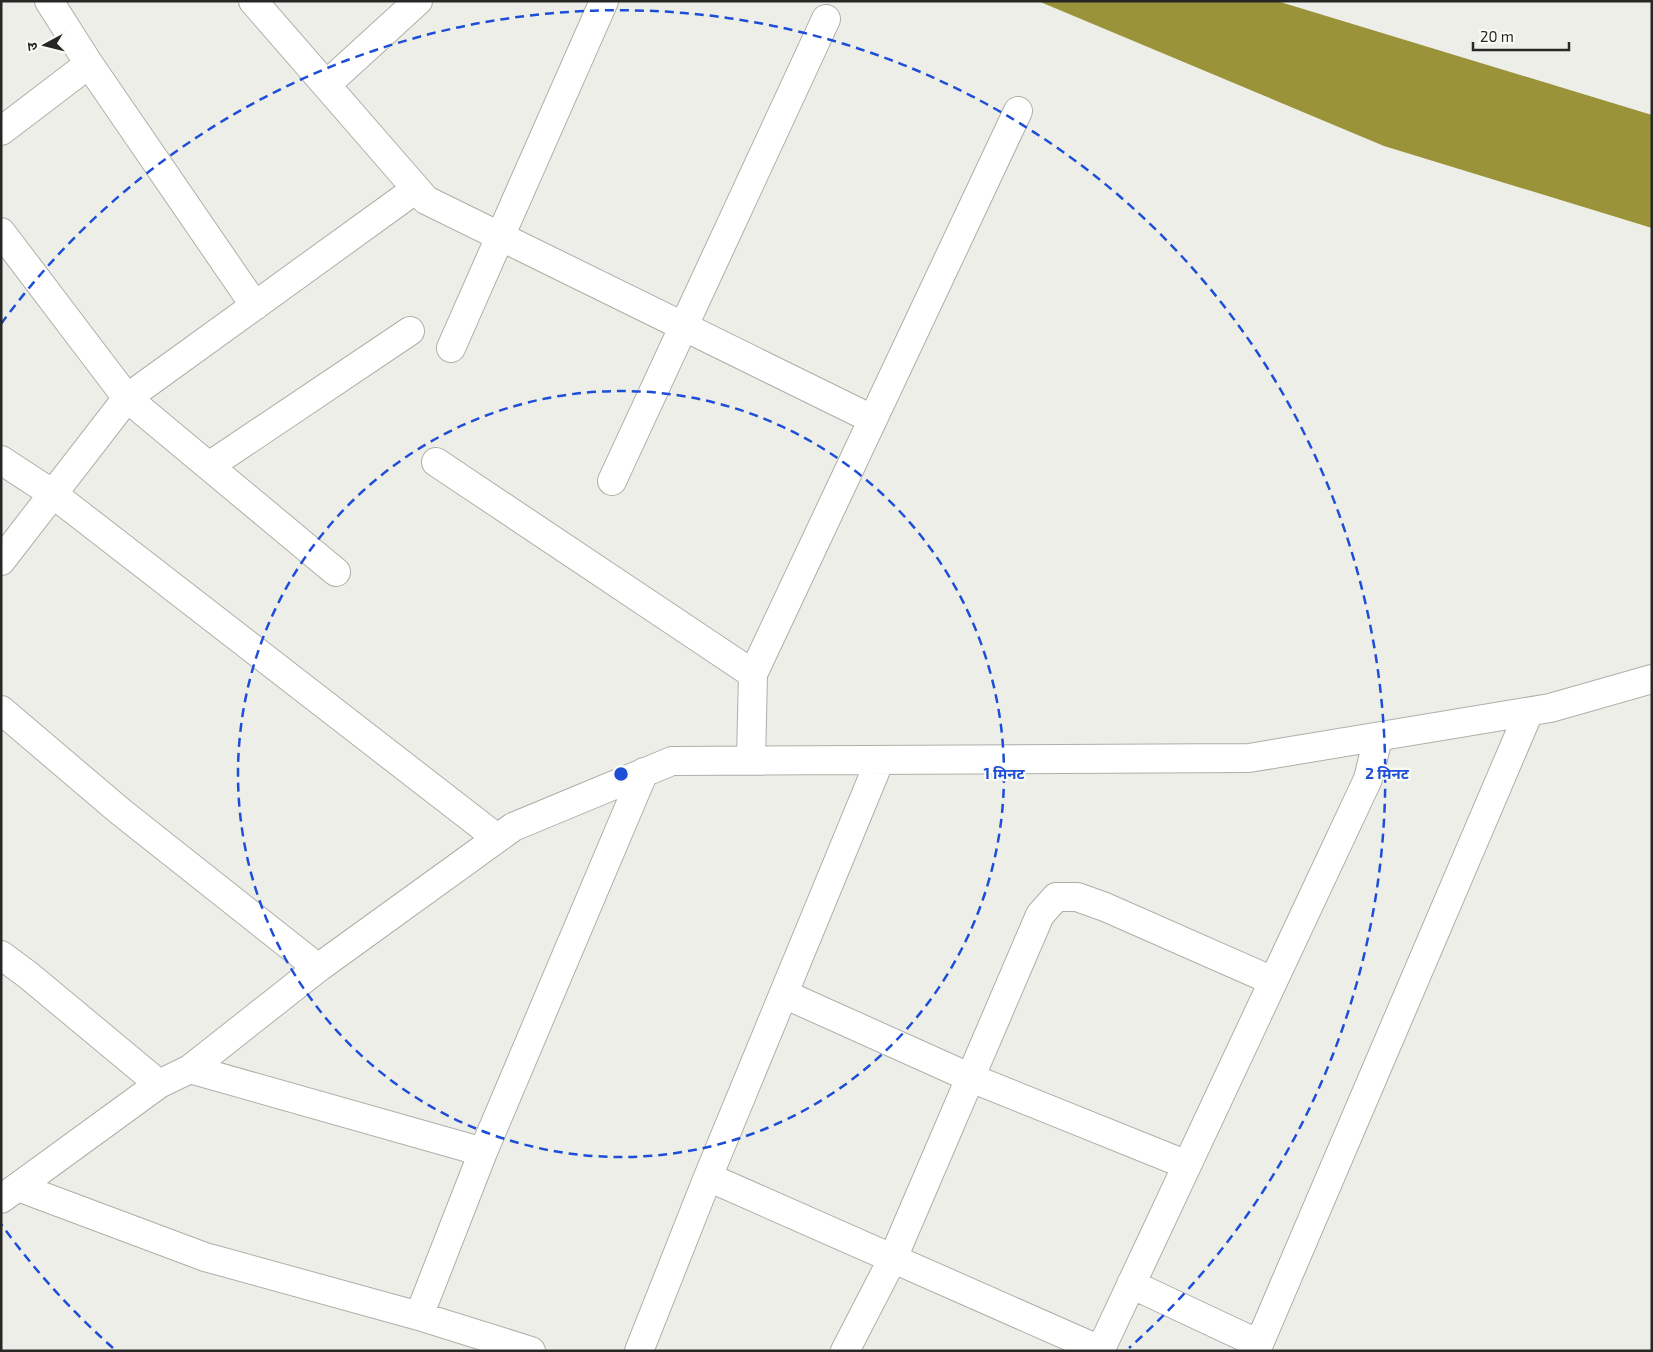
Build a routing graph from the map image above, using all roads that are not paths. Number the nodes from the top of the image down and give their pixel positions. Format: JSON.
{"nodes":[{"id":1,"x":49,"y":1,"type":"edge"},
{"id":2,"x":253,"y":1,"type":"edge"},
{"id":3,"x":418,"y":1,"type":"edge"},
{"id":4,"x":604,"y":1,"type":"edge"},
{"id":5,"x":826,"y":20,"type":"dead end"},
{"id":6,"x":89,"y":64,"type":"junction"},
{"id":7,"x":326,"y":85,"type":"junction"},
{"id":8,"x":1018,"y":111,"type":"dead end"},
{"id":9,"x":1,"y":130,"type":"edge"},
{"id":10,"x":416,"y":189,"type":"junction"},
{"id":11,"x":1,"y":232,"type":"edge"},
{"id":12,"x":500,"y":237,"type":"junction"},
{"id":13,"x":255,"y":306,"type":"junction"},
{"id":14,"x":683,"y":327,"type":"junction"},
{"id":15,"x":410,"y":331,"type":"dead end"},
{"id":16,"x":451,"y":348,"type":"dead end"},
{"id":17,"x":126,"y":398,"type":"junction"},
{"id":18,"x":872,"y":419,"type":"junction"},
{"id":19,"x":1,"y":460,"type":"edge"},
{"id":20,"x":436,"y":462,"type":"dead end"},
{"id":21,"x":209,"y":466,"type":"junction"},
{"id":22,"x":612,"y":481,"type":"dead end"},
{"id":23,"x":53,"y":494,"type":"junction"},
{"id":24,"x":1,"y":561,"type":"edge"},
{"id":25,"x":336,"y":572,"type":"dead end"},
{"id":26,"x":752,"y":674,"type":"junction"},
{"id":27,"x":1652,"y":679,"type":"edge"},
{"id":28,"x":1,"y":710,"type":"edge"},
{"id":29,"x":1529,"y":712,"type":"junction"},
{"id":30,"x":1378,"y":738,"type":"junction"},
{"id":31,"x":751,"y":760,"type":"junction"},
{"id":32,"x":880,"y":760,"type":"junction"},
{"id":33,"x":644,"y":772,"type":"junction"},
{"id":34,"x":497,"y":838,"type":"junction"},
{"id":35,"x":1,"y":955,"type":"edge"},
{"id":36,"x":318,"y":968,"type":"junction"},
{"id":37,"x":1273,"y":981,"type":"junction"},
{"id":38,"x":784,"y":994,"type":"junction"},
{"id":39,"x":190,"y":1069,"type":"junction"},
{"id":40,"x":971,"y":1078,"type":"junction"},
{"id":41,"x":159,"y":1084,"type":"junction"},
{"id":42,"x":483,"y":1152,"type":"junction"},
{"id":43,"x":1187,"y":1165,"type":"junction"},
{"id":44,"x":708,"y":1177,"type":"junction"},
{"id":45,"x":10,"y":1193,"type":"edge"},
{"id":46,"x":893,"y":1258,"type":"junction"},
{"id":47,"x":1131,"y":1284,"type":"junction"},
{"id":48,"x":419,"y":1316,"type":"junction"},
{"id":49,"x":1258,"y":1347,"type":"edge"},
{"id":50,"x":1100,"y":1350,"type":"edge"},
{"id":51,"x":531,"y":1351,"type":"edge"},
{"id":52,"x":639,"y":1351,"type":"edge"},
{"id":53,"x":844,"y":1351,"type":"edge"}],
"edges":[{"from":1,"to":6,"type":"street"},
{"from":2,"to":7,"type":"street"},
{"from":3,"to":7,"type":"street"},
{"from":4,"to":12,"type":"street"},
{"from":5,"to":14,"type":"street"},
{"from":6,"to":9,"type":"street"},
{"from":6,"to":13,"type":"street"},
{"from":7,"to":10,"type":"street"},
{"from":8,"to":18,"type":"street"},
{"from":10,"to":12,"type":"street"},
{"from":10,"to":13,"type":"street"},
{"from":11,"to":17,"type":"street"},
{"from":12,"to":14,"type":"street"},
{"from":12,"to":16,"type":"street"},
{"from":13,"to":17,"type":"street"},
{"from":14,"to":18,"type":"street"},
{"from":14,"to":22,"type":"street"},
{"from":15,"to":21,"type":"street"},
{"from":17,"to":21,"type":"street"},
{"from":17,"to":23,"type":"street"},
{"from":18,"to":26,"type":"street"},
{"from":19,"to":23,"type":"street"},
{"from":20,"to":26,"type":"street"},
{"from":21,"to":25,"type":"street"},
{"from":23,"to":24,"type":"street"},
{"from":23,"to":34,"type":"street"},
{"from":26,"to":31,"type":"street"},
{"from":27,"to":29,"type":"street"},
{"from":28,"to":36,"type":"street"},
{"from":29,"to":30,"type":"street"},
{"from":29,"to":49,"type":"street"},
{"from":30,"to":32,"type":"street"},
{"from":30,"to":37,"type":"street"},
{"from":31,"to":32,"type":"street"},
{"from":31,"to":33,"type":"street"},
{"from":32,"to":38,"type":"street"},
{"from":33,"to":34,"type":"street"},
{"from":33,"to":42,"type":"street"},
{"from":34,"to":36,"type":"street"},
{"from":35,"to":41,"type":"street"},
{"from":36,"to":39,"type":"street"},
{"from":37,"to":40,"type":"street"},
{"from":37,"to":43,"type":"street"},
{"from":38,"to":40,"type":"street"},
{"from":38,"to":44,"type":"street"},
{"from":39,"to":41,"type":"street"},
{"from":39,"to":42,"type":"street"},
{"from":40,"to":43,"type":"street"},
{"from":40,"to":46,"type":"street"},
{"from":41,"to":45,"type":"street"},
{"from":42,"to":48,"type":"street"},
{"from":43,"to":47,"type":"street"},
{"from":44,"to":46,"type":"street"},
{"from":44,"to":52,"type":"street"},
{"from":45,"to":48,"type":"street"},
{"from":46,"to":50,"type":"street"},
{"from":46,"to":53,"type":"street"},
{"from":47,"to":49,"type":"street"},
{"from":47,"to":50,"type":"street"},
{"from":48,"to":51,"type":"street"}]}
